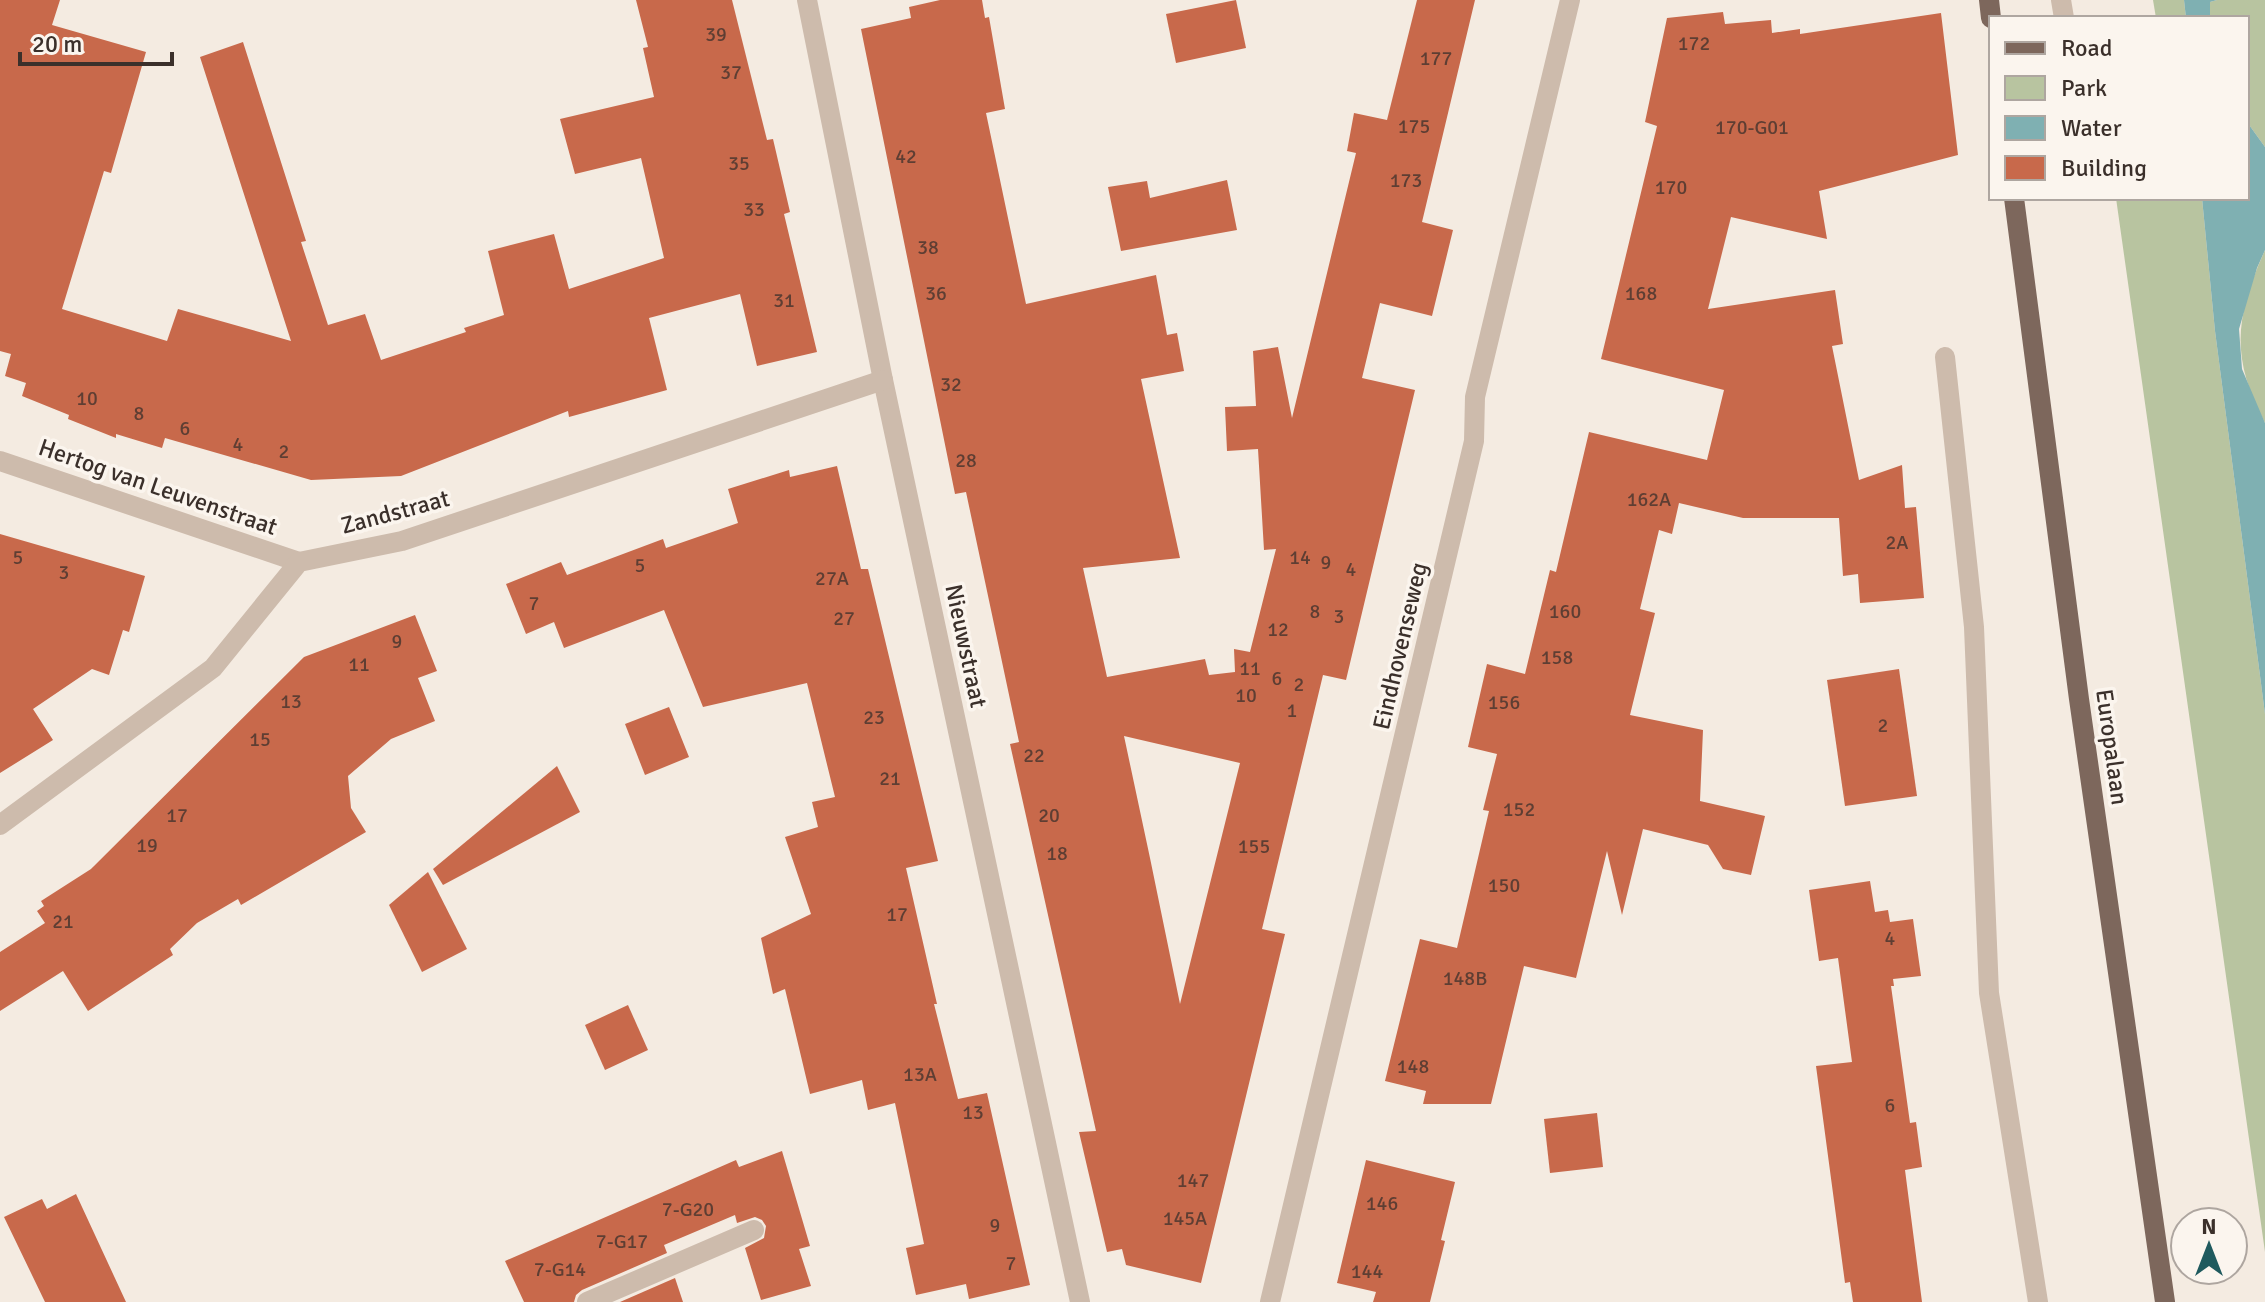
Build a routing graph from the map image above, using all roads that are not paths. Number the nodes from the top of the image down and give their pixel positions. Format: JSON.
{"nodes":[{"id":1,"x":807,"y":0,"type":"edge"},
{"id":2,"x":1570,"y":0,"type":"edge"},
{"id":3,"x":2014,"y":200,"type":"edge"},
{"id":4,"x":1945,"y":357,"type":"dead end"},
{"id":5,"x":883,"y":380,"type":"junction"},
{"id":6,"x":0,"y":461,"type":"edge"},
{"id":7,"x":299,"y":562,"type":"junction"},
{"id":8,"x":0,"y":825,"type":"edge"},
{"id":9,"x":754,"y":1230,"type":"dead end"},
{"id":10,"x":587,"y":1302,"type":"edge"},
{"id":11,"x":1080,"y":1302,"type":"edge"},
{"id":12,"x":1270,"y":1302,"type":"edge"},
{"id":13,"x":2038,"y":1302,"type":"edge"},
{"id":14,"x":2165,"y":1302,"type":"edge"}],
"edges":[{"from":1,"to":5,"type":"street","name":"Nieuwstraat"},
{"from":2,"to":12,"type":"street","name":"Eindhovenseweg"},
{"from":3,"to":14,"type":"main road","name":"Europalaan"},
{"from":4,"to":13,"type":"street"},
{"from":5,"to":7,"type":"street","name":"Zandstraat"},
{"from":5,"to":11,"type":"street","name":"Nieuwstraat"},
{"from":6,"to":7,"type":"street","name":"Hertog van Leuvenstraat"},
{"from":7,"to":8,"type":"street"},
{"from":9,"to":10,"type":"street"}]}
